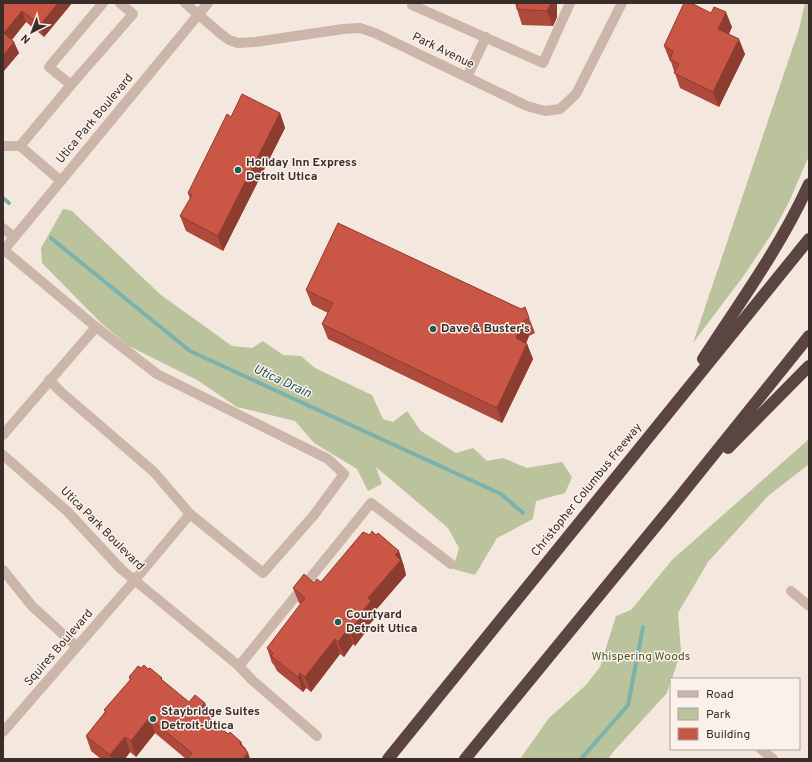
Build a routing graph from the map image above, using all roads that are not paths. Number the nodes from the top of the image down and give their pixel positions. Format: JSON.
{"nodes":[{"id":1,"x":103,"y":3,"type":"edge"},
{"id":2,"x":120,"y":3,"type":"edge"},
{"id":3,"x":185,"y":3,"type":"edge"},
{"id":4,"x":208,"y":3,"type":"edge"},
{"id":5,"x":412,"y":3,"type":"edge"},
{"id":6,"x":570,"y":3,"type":"edge"},
{"id":7,"x":622,"y":3,"type":"edge"},
{"id":8,"x":198,"y":15,"type":"junction"},
{"id":9,"x":486,"y":37,"type":"junction"},
{"id":10,"x":467,"y":77,"type":"junction"},
{"id":11,"x":71,"y":85,"type":"junction"},
{"id":12,"x":3,"y":146,"type":"edge"},
{"id":13,"x":20,"y":146,"type":"junction"},
{"id":14,"x":61,"y":181,"type":"junction"},
{"id":15,"x":809,"y":184,"type":"edge"},
{"id":16,"x":3,"y":228,"type":"edge"},
{"id":17,"x":14,"y":237,"type":"junction"},
{"id":18,"x":809,"y":239,"type":"edge"},
{"id":19,"x":4,"y":250,"type":"edge"},
{"id":20,"x":96,"y":327,"type":"junction"},
{"id":21,"x":809,"y":336,"type":"edge"},
{"id":22,"x":809,"y":366,"type":"edge"},
{"id":23,"x":50,"y":380,"type":"junction"},
{"id":24,"x":668,"y":413,"type":"junction"},
{"id":25,"x":3,"y":435,"type":"edge"},
{"id":26,"x":3,"y":456,"type":"edge"},
{"id":27,"x":678,"y":499,"type":"junction"},
{"id":28,"x":190,"y":514,"type":"junction"},
{"id":29,"x":451,"y":564,"type":"dead end"},
{"id":30,"x":3,"y":570,"type":"edge"},
{"id":31,"x":134,"y":581,"type":"junction"},
{"id":32,"x":791,"y":591,"type":"dead end"},
{"id":33,"x":809,"y":606,"type":"edge"},
{"id":34,"x":76,"y":646,"type":"junction"},
{"id":35,"x":239,"y":666,"type":"junction"},
{"id":36,"x":3,"y":732,"type":"edge"},
{"id":37,"x":316,"y":736,"type":"dead end"},
{"id":38,"x":762,"y":750,"type":"edge"},
{"id":39,"x":388,"y":759,"type":"edge"},
{"id":40,"x":466,"y":759,"type":"edge"},
{"id":41,"x":773,"y":759,"type":"edge"}],
"edges":[{"from":1,"to":11,"type":"street"},
{"from":2,"to":11,"type":"street"},
{"from":3,"to":8,"type":"street","name":"Park Avenue"},
{"from":4,"to":8,"type":"street","name":"Utica Park Boulevard"},
{"from":5,"to":9,"type":"street"},
{"from":6,"to":9,"type":"street"},
{"from":7,"to":10,"type":"street","name":"Park Avenue"},
{"from":8,"to":10,"type":"street","name":"Park Avenue"},
{"from":8,"to":14,"type":"street","name":"Utica Park Boulevard"},
{"from":9,"to":10,"type":"street"},
{"from":11,"to":13,"type":"street"},
{"from":12,"to":13,"type":"street"},
{"from":13,"to":14,"type":"street"},
{"from":14,"to":17,"type":"street","name":"Utica Park Boulevard"},
{"from":15,"to":24,"type":"highway"},
{"from":16,"to":17,"type":"street"},
{"from":17,"to":19,"type":"street","name":"Utica Park Boulevard"},
{"from":18,"to":24,"type":"highway","name":"Christopher Columbus Freeway"},
{"from":19,"to":20,"type":"street"},
{"from":20,"to":23,"type":"street"},
{"from":20,"to":28,"type":"street"},
{"from":21,"to":27,"type":"highway"},
{"from":22,"to":27,"type":"highway"},
{"from":23,"to":25,"type":"street"},
{"from":23,"to":28,"type":"street"},
{"from":24,"to":39,"type":"highway","name":"Christopher Columbus Freeway"},
{"from":26,"to":31,"type":"street","name":"Utica Park Boulevard"},
{"from":27,"to":40,"type":"highway"},
{"from":28,"to":31,"type":"street","name":"Squires Boulevard"},
{"from":29,"to":35,"type":"street"},
{"from":30,"to":34,"type":"street"},
{"from":31,"to":34,"type":"street","name":"Squires Boulevard"},
{"from":31,"to":35,"type":"street","name":"Utica Park Boulevard"},
{"from":32,"to":33,"type":"street"},
{"from":34,"to":36,"type":"street","name":"Squires Boulevard"},
{"from":35,"to":37,"type":"street","name":"Utica Park Boulevard"},
{"from":38,"to":41,"type":"street"}]}
